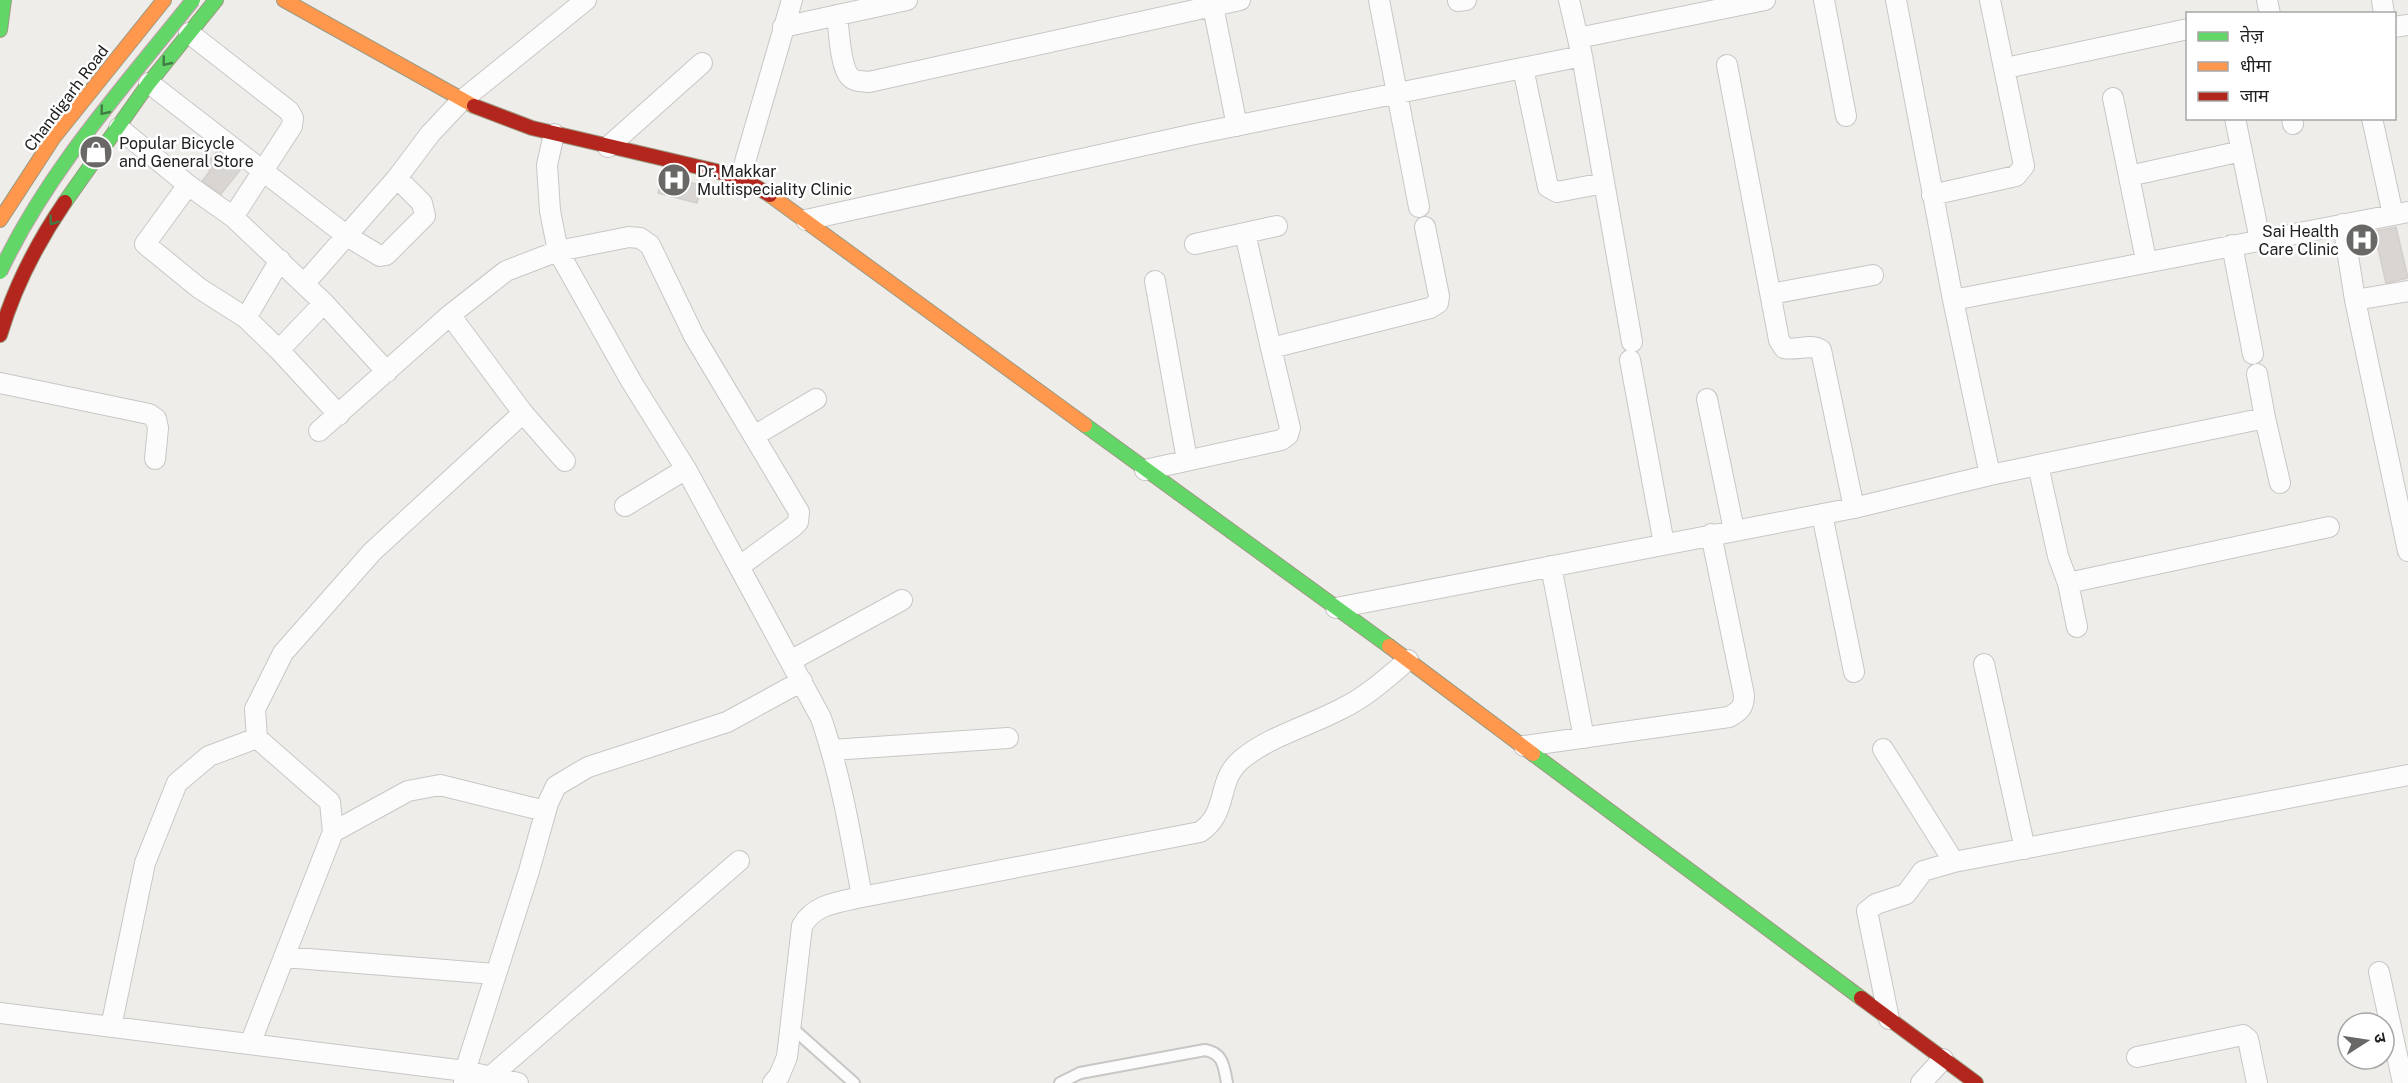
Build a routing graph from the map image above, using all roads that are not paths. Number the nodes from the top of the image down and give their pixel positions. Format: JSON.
{"nodes":[{"id":1,"x":164,"y":0,"type":"edge"},
{"id":2,"x":193,"y":0,"type":"edge"},
{"id":3,"x":216,"y":0,"type":"edge"},
{"id":4,"x":284,"y":0,"type":"edge"},
{"id":5,"x":586,"y":0,"type":"edge"},
{"id":6,"x":792,"y":0,"type":"edge"},
{"id":7,"x":907,"y":0,"type":"edge"},
{"id":8,"x":1240,"y":0,"type":"edge"},
{"id":9,"x":1379,"y":0,"type":"edge"},
{"id":10,"x":1569,"y":0,"type":"edge"},
{"id":11,"x":1765,"y":0,"type":"edge"},
{"id":12,"x":1824,"y":0,"type":"edge"},
{"id":13,"x":1896,"y":0,"type":"edge"},
{"id":14,"x":1990,"y":0,"type":"edge"},
{"id":15,"x":2,"y":6,"type":"edge"},
{"id":16,"x":1213,"y":6,"type":"junction"},
{"id":17,"x":837,"y":15,"type":"junction"},
{"id":18,"x":783,"y":27,"type":"junction"},
{"id":19,"x":2186,"y":29,"type":"edge"},
{"id":20,"x":0,"y":30,"type":"edge"},
{"id":21,"x":189,"y":33,"type":"junction"},
{"id":22,"x":1580,"y":47,"type":"junction"},
{"id":23,"x":702,"y":63,"type":"dead end"},
{"id":24,"x":1727,"y":65,"type":"dead end"},
{"id":25,"x":1523,"y":68,"type":"junction"},
{"id":26,"x":2006,"y":68,"type":"junction"},
{"id":27,"x":149,"y":83,"type":"junction"},
{"id":28,"x":1397,"y":94,"type":"junction"},
{"id":29,"x":2113,"y":98,"type":"dead end"},
{"id":30,"x":460,"y":101,"type":"junction"},
{"id":31,"x":1846,"y":116,"type":"dead end"},
{"id":32,"x":2235,"y":120,"type":"edge"},
{"id":33,"x":2373,"y":120,"type":"edge"},
{"id":34,"x":1237,"y":126,"type":"junction"},
{"id":35,"x":119,"y":128,"type":"junction"},
{"id":36,"x":555,"y":134,"type":"junction"},
{"id":37,"x":608,"y":147,"type":"junction"},
{"id":38,"x":2242,"y":151,"type":"junction"},
{"id":39,"x":262,"y":171,"type":"junction"},
{"id":40,"x":2129,"y":176,"type":"junction"},
{"id":41,"x":397,"y":177,"type":"junction"},
{"id":42,"x":740,"y":179,"type":"junction"},
{"id":43,"x":1604,"y":183,"type":"junction"},
{"id":44,"x":188,"y":185,"type":"junction"},
{"id":45,"x":1932,"y":195,"type":"junction"},
{"id":46,"x":1419,"y":207,"type":"dead end"},
{"id":47,"x":2401,"y":213,"type":"edge"},
{"id":48,"x":233,"y":217,"type":"junction"},
{"id":49,"x":0,"y":220,"type":"edge"},
{"id":50,"x":806,"y":220,"type":"junction"},
{"id":51,"x":2343,"y":224,"type":"junction"},
{"id":52,"x":0,"y":225,"type":"edge"},
{"id":53,"x":1277,"y":226,"type":"dead end"},
{"id":54,"x":1425,"y":227,"type":"dead end"},
{"id":55,"x":1245,"y":233,"type":"junction"},
{"id":56,"x":347,"y":236,"type":"junction"},
{"id":57,"x":2260,"y":240,"type":"junction"},
{"id":58,"x":1195,"y":244,"type":"dead end"},
{"id":59,"x":2232,"y":245,"type":"junction"},
{"id":60,"x":558,"y":250,"type":"junction"},
{"id":61,"x":33,"y":254,"type":"junction"},
{"id":62,"x":2146,"y":260,"type":"junction"},
{"id":63,"x":280,"y":261,"type":"junction"},
{"id":64,"x":0,"y":272,"type":"edge"},
{"id":65,"x":1873,"y":275,"type":"dead end"},
{"id":66,"x":1155,"y":281,"type":"dead end"},
{"id":67,"x":304,"y":284,"type":"junction"},
{"id":68,"x":2408,"y":291,"type":"edge"},
{"id":69,"x":1771,"y":294,"type":"junction"},
{"id":70,"x":1953,"y":300,"type":"junction"},
{"id":71,"x":2355,"y":300,"type":"junction"},
{"id":72,"x":324,"y":303,"type":"junction"},
{"id":73,"x":3,"y":311,"type":"edge"},
{"id":74,"x":450,"y":315,"type":"junction"},
{"id":75,"x":246,"y":318,"type":"junction"},
{"id":76,"x":0,"y":335,"type":"edge"},
{"id":77,"x":1270,"y":348,"type":"junction"},
{"id":78,"x":279,"y":350,"type":"junction"},
{"id":79,"x":2253,"y":354,"type":"dead end"},
{"id":80,"x":387,"y":372,"type":"junction"},
{"id":81,"x":2257,"y":374,"type":"dead end"},
{"id":82,"x":0,"y":383,"type":"edge"},
{"id":83,"x":816,"y":399,"type":"dead end"},
{"id":84,"x":1707,"y":399,"type":"dead end"},
{"id":85,"x":523,"y":413,"type":"junction"},
{"id":86,"x":339,"y":415,"type":"junction"},
{"id":87,"x":2265,"y":418,"type":"junction"},
{"id":88,"x":319,"y":431,"type":"dead end"},
{"id":89,"x":754,"y":436,"type":"junction"},
{"id":90,"x":155,"y":459,"type":"dead end"},
{"id":91,"x":565,"y":460,"type":"dead end"},
{"id":92,"x":1187,"y":460,"type":"junction"},
{"id":93,"x":2038,"y":465,"type":"junction"},
{"id":94,"x":686,"y":469,"type":"junction"},
{"id":95,"x":1144,"y":470,"type":"junction"},
{"id":96,"x":1990,"y":475,"type":"junction"},
{"id":97,"x":2280,"y":483,"type":"dead end"},
{"id":98,"x":625,"y":506,"type":"dead end"},
{"id":99,"x":1854,"y":508,"type":"junction"},
{"id":100,"x":1822,"y":514,"type":"junction"},
{"id":101,"x":2329,"y":527,"type":"dead end"},
{"id":102,"x":1734,"y":530,"type":"junction"},
{"id":103,"x":1711,"y":534,"type":"junction"},
{"id":104,"x":1664,"y":544,"type":"junction"},
{"id":105,"x":2408,"y":551,"type":"edge"},
{"id":106,"x":740,"y":566,"type":"junction"},
{"id":107,"x":1551,"y":566,"type":"junction"},
{"id":108,"x":2068,"y":583,"type":"junction"},
{"id":109,"x":902,"y":600,"type":"dead end"},
{"id":110,"x":1336,"y":608,"type":"junction"},
{"id":111,"x":2077,"y":627,"type":"dead end"},
{"id":112,"x":1408,"y":660,"type":"junction"},
{"id":113,"x":790,"y":661,"type":"junction"},
{"id":114,"x":1984,"y":664,"type":"dead end"},
{"id":115,"x":1854,"y":672,"type":"dead end"},
{"id":116,"x":802,"y":681,"type":"junction"},
{"id":117,"x":257,"y":738,"type":"junction"},
{"id":118,"x":1008,"y":738,"type":"dead end"},
{"id":119,"x":1584,"y":738,"type":"junction"},
{"id":120,"x":1524,"y":746,"type":"junction"},
{"id":121,"x":1883,"y":749,"type":"dead end"},
{"id":122,"x":832,"y":750,"type":"junction"},
{"id":123,"x":2408,"y":775,"type":"edge"},
{"id":124,"x":546,"y":811,"type":"junction"},
{"id":125,"x":333,"y":832,"type":"junction"},
{"id":126,"x":2025,"y":849,"type":"junction"},
{"id":127,"x":739,"y":861,"type":"dead end"},
{"id":128,"x":1954,"y":862,"type":"junction"},
{"id":129,"x":862,"y":897,"type":"junction"},
{"id":130,"x":284,"y":957,"type":"junction"},
{"id":131,"x":2379,"y":972,"type":"dead end"},
{"id":132,"x":495,"y":974,"type":"junction"},
{"id":133,"x":0,"y":1013,"type":"edge"},
{"id":134,"x":1889,"y":1019,"type":"junction"},
{"id":135,"x":790,"y":1026,"type":"junction"},
{"id":136,"x":111,"y":1027,"type":"junction"},
{"id":137,"x":250,"y":1044,"type":"junction"},
{"id":138,"x":2137,"y":1057,"type":"dead end"},
{"id":139,"x":1943,"y":1059,"type":"junction"},
{"id":140,"x":492,"y":1076,"type":"junction"},
{"id":141,"x":465,"y":1077,"type":"edge"},
{"id":142,"x":518,"y":1083,"type":"edge"},
{"id":143,"x":773,"y":1083,"type":"edge"},
{"id":144,"x":854,"y":1083,"type":"edge"},
{"id":145,"x":1060,"y":1083,"type":"edge"},
{"id":146,"x":1227,"y":1083,"type":"edge"},
{"id":147,"x":1921,"y":1083,"type":"edge"},
{"id":148,"x":1976,"y":1083,"type":"edge"},
{"id":149,"x":2257,"y":1083,"type":"edge"},
{"id":150,"x":2403,"y":1083,"type":"edge"}],
"edges":[{"from":1,"to":49,"type":"main road","name":"Chandigarh Road"},
{"from":2,"to":64,"type":"main road","one_way":true,"bridge":true},
{"from":3,"to":21,"type":"main road"},
{"from":4,"to":30,"type":"main road"},
{"from":5,"to":30,"type":"street"},
{"from":6,"to":18,"type":"street"},
{"from":7,"to":17,"type":"street"},
{"from":8,"to":16,"type":"street"},
{"from":9,"to":28,"type":"street"},
{"from":10,"to":22,"type":"street"},
{"from":11,"to":22,"type":"street"},
{"from":12,"to":31,"type":"street"},
{"from":13,"to":45,"type":"street"},
{"from":14,"to":26,"type":"street"},
{"from":15,"to":20,"type":"main road"},
{"from":16,"to":17,"type":"street"},
{"from":16,"to":34,"type":"street"},
{"from":17,"to":18,"type":"street"},
{"from":18,"to":42,"type":"street"},
{"from":19,"to":26,"type":"street"},
{"from":21,"to":27,"type":"main road","one_way":true},
{"from":21,"to":39,"type":"street"},
{"from":22,"to":25,"type":"street"},
{"from":22,"to":43,"type":"street"},
{"from":23,"to":37,"type":"street"},
{"from":24,"to":69,"type":"street"},
{"from":25,"to":28,"type":"street"},
{"from":25,"to":43,"type":"street"},
{"from":26,"to":45,"type":"street"},
{"from":27,"to":35,"type":"main road"},
{"from":27,"to":39,"type":"street"},
{"from":28,"to":34,"type":"street"},
{"from":28,"to":46,"type":"street"},
{"from":29,"to":40,"type":"street"},
{"from":30,"to":36,"type":"main road"},
{"from":30,"to":41,"type":"street"},
{"from":32,"to":38,"type":"street"},
{"from":33,"to":47,"type":"street"},
{"from":34,"to":50,"type":"street"},
{"from":35,"to":44,"type":"street"},
{"from":35,"to":61,"type":"main road","one_way":true},
{"from":36,"to":37,"type":"main road"},
{"from":36,"to":60,"type":"street"},
{"from":37,"to":42,"type":"main road"},
{"from":38,"to":40,"type":"street"},
{"from":38,"to":57,"type":"street"},
{"from":39,"to":48,"type":"street"},
{"from":39,"to":56,"type":"street"},
{"from":40,"to":62,"type":"street"},
{"from":41,"to":56,"type":"street"},
{"from":41,"to":56,"type":"street"},
{"from":42,"to":50,"type":"main road"},
{"from":43,"to":104,"type":"street"},
{"from":44,"to":48,"type":"street"},
{"from":44,"to":75,"type":"street"},
{"from":45,"to":70,"type":"street"},
{"from":47,"to":51,"type":"street"},
{"from":48,"to":63,"type":"street"},
{"from":50,"to":95,"type":"main road"},
{"from":51,"to":57,"type":"street"},
{"from":51,"to":71,"type":"street"},
{"from":52,"to":61,"type":"main road"},
{"from":53,"to":55,"type":"street"},
{"from":54,"to":77,"type":"street"},
{"from":55,"to":58,"type":"street"},
{"from":55,"to":77,"type":"street"},
{"from":56,"to":67,"type":"street"},
{"from":57,"to":59,"type":"street"},
{"from":59,"to":62,"type":"street"},
{"from":59,"to":79,"type":"street"},
{"from":60,"to":74,"type":"street"},
{"from":60,"to":89,"type":"street"},
{"from":60,"to":94,"type":"street"},
{"from":61,"to":73,"type":"main road"},
{"from":62,"to":70,"type":"street"},
{"from":63,"to":67,"type":"street"},
{"from":63,"to":75,"type":"street"},
{"from":65,"to":69,"type":"street"},
{"from":66,"to":92,"type":"street"},
{"from":67,"to":72,"type":"street"},
{"from":68,"to":71,"type":"street"},
{"from":69,"to":99,"type":"street"},
{"from":70,"to":96,"type":"street"},
{"from":71,"to":105,"type":"street"},
{"from":72,"to":78,"type":"street"},
{"from":72,"to":80,"type":"street"},
{"from":73,"to":76,"type":"main road"},
{"from":74,"to":80,"type":"street"},
{"from":74,"to":85,"type":"street"},
{"from":75,"to":78,"type":"street"},
{"from":77,"to":92,"type":"street"},
{"from":78,"to":86,"type":"street"},
{"from":80,"to":86,"type":"street"},
{"from":81,"to":87,"type":"street"},
{"from":82,"to":90,"type":"street"},
{"from":83,"to":89,"type":"street"},
{"from":84,"to":102,"type":"street"},
{"from":85,"to":91,"type":"street"},
{"from":85,"to":117,"type":"street"},
{"from":86,"to":88,"type":"street"},
{"from":87,"to":93,"type":"street"},
{"from":87,"to":97,"type":"street"},
{"from":89,"to":106,"type":"street"},
{"from":92,"to":95,"type":"street"},
{"from":93,"to":96,"type":"street"},
{"from":93,"to":108,"type":"street"},
{"from":94,"to":98,"type":"street"},
{"from":94,"to":106,"type":"street"},
{"from":95,"to":110,"type":"main road"},
{"from":96,"to":99,"type":"street"},
{"from":99,"to":100,"type":"street"},
{"from":100,"to":102,"type":"street"},
{"from":100,"to":115,"type":"street"},
{"from":101,"to":108,"type":"street"},
{"from":102,"to":103,"type":"street"},
{"from":103,"to":104,"type":"street"},
{"from":103,"to":119,"type":"street"},
{"from":104,"to":107,"type":"street"},
{"from":106,"to":113,"type":"street"},
{"from":107,"to":110,"type":"street"},
{"from":107,"to":119,"type":"street"},
{"from":108,"to":111,"type":"street"},
{"from":109,"to":113,"type":"street"},
{"from":110,"to":112,"type":"main road"},
{"from":112,"to":120,"type":"main road"},
{"from":112,"to":129,"type":"street"},
{"from":113,"to":116,"type":"street"},
{"from":114,"to":126,"type":"street"},
{"from":116,"to":122,"type":"street"},
{"from":116,"to":124,"type":"street"},
{"from":117,"to":125,"type":"street"},
{"from":117,"to":136,"type":"street"},
{"from":118,"to":122,"type":"street"},
{"from":119,"to":120,"type":"street"},
{"from":120,"to":134,"type":"main road"},
{"from":121,"to":128,"type":"street"},
{"from":122,"to":129,"type":"street"},
{"from":123,"to":126,"type":"street"},
{"from":124,"to":125,"type":"street"},
{"from":124,"to":132,"type":"street"},
{"from":125,"to":130,"type":"street"},
{"from":126,"to":128,"type":"street"},
{"from":127,"to":140,"type":"street"},
{"from":128,"to":134,"type":"street"},
{"from":129,"to":135,"type":"street"},
{"from":130,"to":132,"type":"street"},
{"from":130,"to":137,"type":"street"},
{"from":131,"to":150,"type":"street"},
{"from":132,"to":141,"type":"street"},
{"from":133,"to":136,"type":"street"},
{"from":134,"to":139,"type":"main road"},
{"from":135,"to":143,"type":"street"},
{"from":135,"to":144,"type":"lane"},
{"from":136,"to":137,"type":"street"},
{"from":137,"to":141,"type":"street"},
{"from":138,"to":149,"type":"street"},
{"from":139,"to":147,"type":"street"},
{"from":139,"to":148,"type":"main road"},
{"from":140,"to":141,"type":"street"},
{"from":140,"to":142,"type":"street"},
{"from":145,"to":146,"type":"lane"}]}
